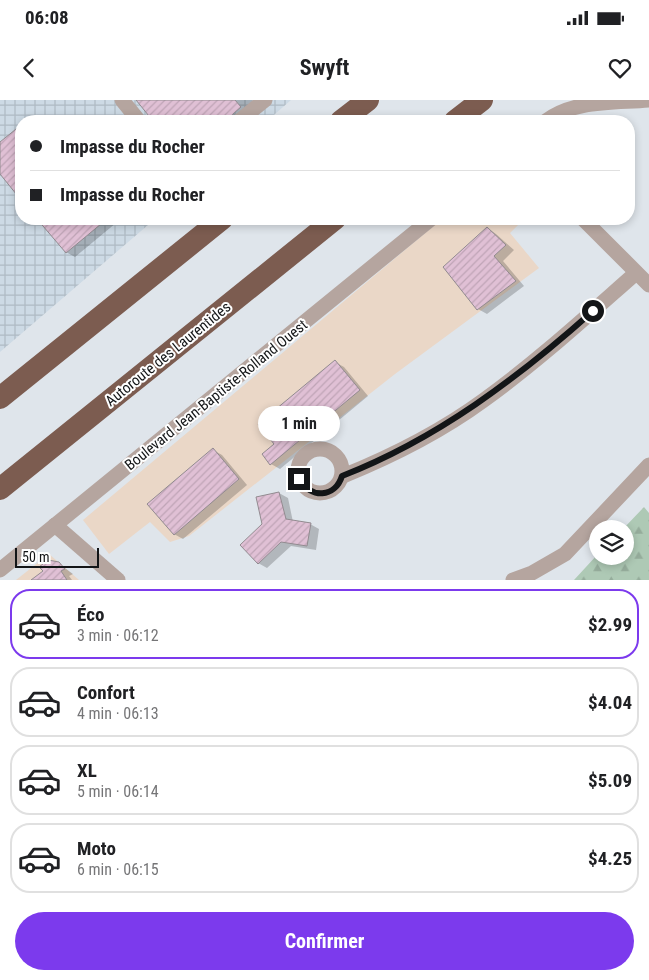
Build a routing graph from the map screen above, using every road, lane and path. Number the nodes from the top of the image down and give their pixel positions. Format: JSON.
{"nodes":[{"id":1,"x":122,"y":100,"type":"edge"},
{"id":2,"x":266,"y":100,"type":"edge"},
{"id":3,"x":368,"y":100,"type":"edge"},
{"id":4,"x":482,"y":100,"type":"edge"},
{"id":5,"x":649,"y":100,"type":"edge"},
{"id":6,"x":134,"y":115,"type":"edge"},
{"id":7,"x":247,"y":115,"type":"edge"},
{"id":8,"x":349,"y":115,"type":"edge"},
{"id":9,"x":463,"y":115,"type":"edge"},
{"id":10,"x":553,"y":115,"type":"edge"},
{"id":11,"x":215,"y":225,"type":"edge"},
{"id":12,"x":328,"y":225,"type":"edge"},
{"id":13,"x":424,"y":225,"type":"edge"},
{"id":14,"x":589,"y":225,"type":"edge"},
{"id":15,"x":636,"y":272,"type":"junction"},
{"id":16,"x":649,"y":285,"type":"edge"},
{"id":17,"x":0,"y":398,"type":"edge"},
{"id":18,"x":649,"y":465,"type":"edge"},
{"id":19,"x":342,"y":476,"type":"dead end"},
{"id":20,"x":0,"y":489,"type":"edge"},
{"id":21,"x":55,"y":525,"type":"junction"},
{"id":22,"x":0,"y":570,"type":"edge"},
{"id":23,"x":118,"y":580,"type":"edge"},
{"id":24,"x":513,"y":580,"type":"edge"}],
"edges":[{"from":1,"to":6,"type":"street"},
{"from":2,"to":7,"type":"street"},
{"from":3,"to":8,"type":"highway"},
{"from":4,"to":9,"type":"highway"},
{"from":5,"to":10,"type":"street"},
{"from":11,"to":17,"type":"highway"},
{"from":12,"to":20,"type":"highway","name":"Autoroute des Laurentides"},
{"from":13,"to":21,"type":"street","name":"Boulevard Jean-Baptiste-Rolland Ouest"},
{"from":14,"to":15,"type":"street"},
{"from":15,"to":16,"type":"street"},
{"from":15,"to":19,"type":"street"},
{"from":18,"to":24,"type":"street"},
{"from":21,"to":22,"type":"street","name":"Boulevard Jean-Baptiste-Rolland Ouest"},
{"from":21,"to":23,"type":"street"}]}
